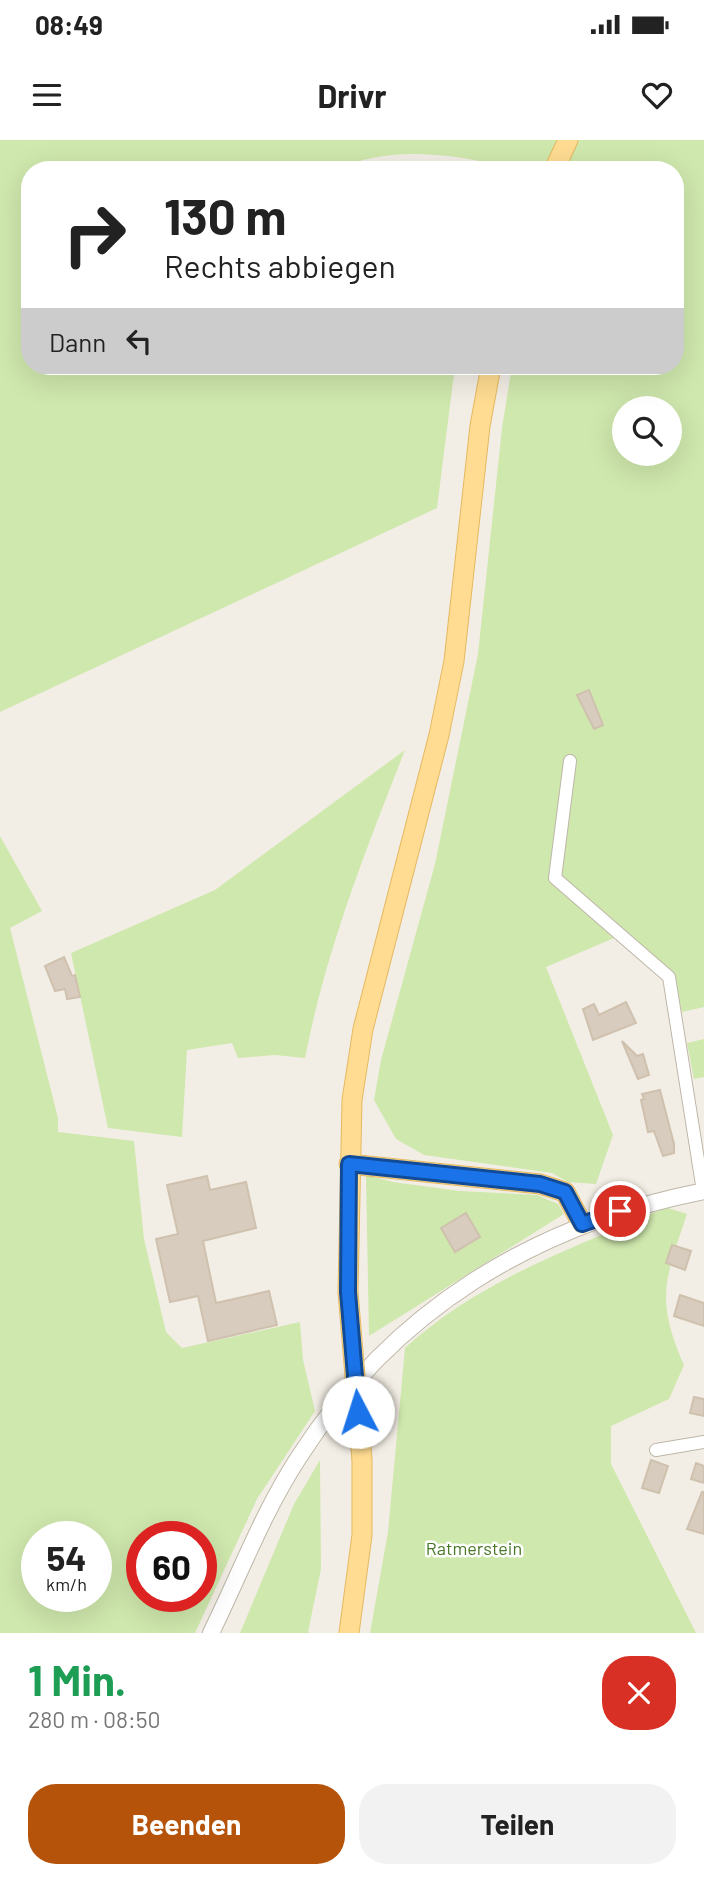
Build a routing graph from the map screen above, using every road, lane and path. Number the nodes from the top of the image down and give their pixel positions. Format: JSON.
{"nodes":[{"id":1,"x":489,"y":375,"type":"edge"},
{"id":2,"x":570,"y":761,"type":"dead end"},
{"id":3,"x":349,"y":1164,"type":"junction"},
{"id":4,"x":704,"y":1191,"type":"edge"},
{"id":5,"x":582,"y":1224,"type":"junction"},
{"id":6,"x":704,"y":1442,"type":"edge"},
{"id":7,"x":656,"y":1450,"type":"dead end"},
{"id":8,"x":211,"y":1633,"type":"edge"},
{"id":9,"x":349,"y":1633,"type":"edge"}],
"edges":[{"from":1,"to":3,"type":"main road"},
{"from":2,"to":4,"type":"street"},
{"from":3,"to":5,"type":"main road"},
{"from":3,"to":9,"type":"main road","bridge":true},
{"from":4,"to":5,"type":"street"},
{"from":5,"to":8,"type":"street"},
{"from":6,"to":7,"type":"street"}]}
